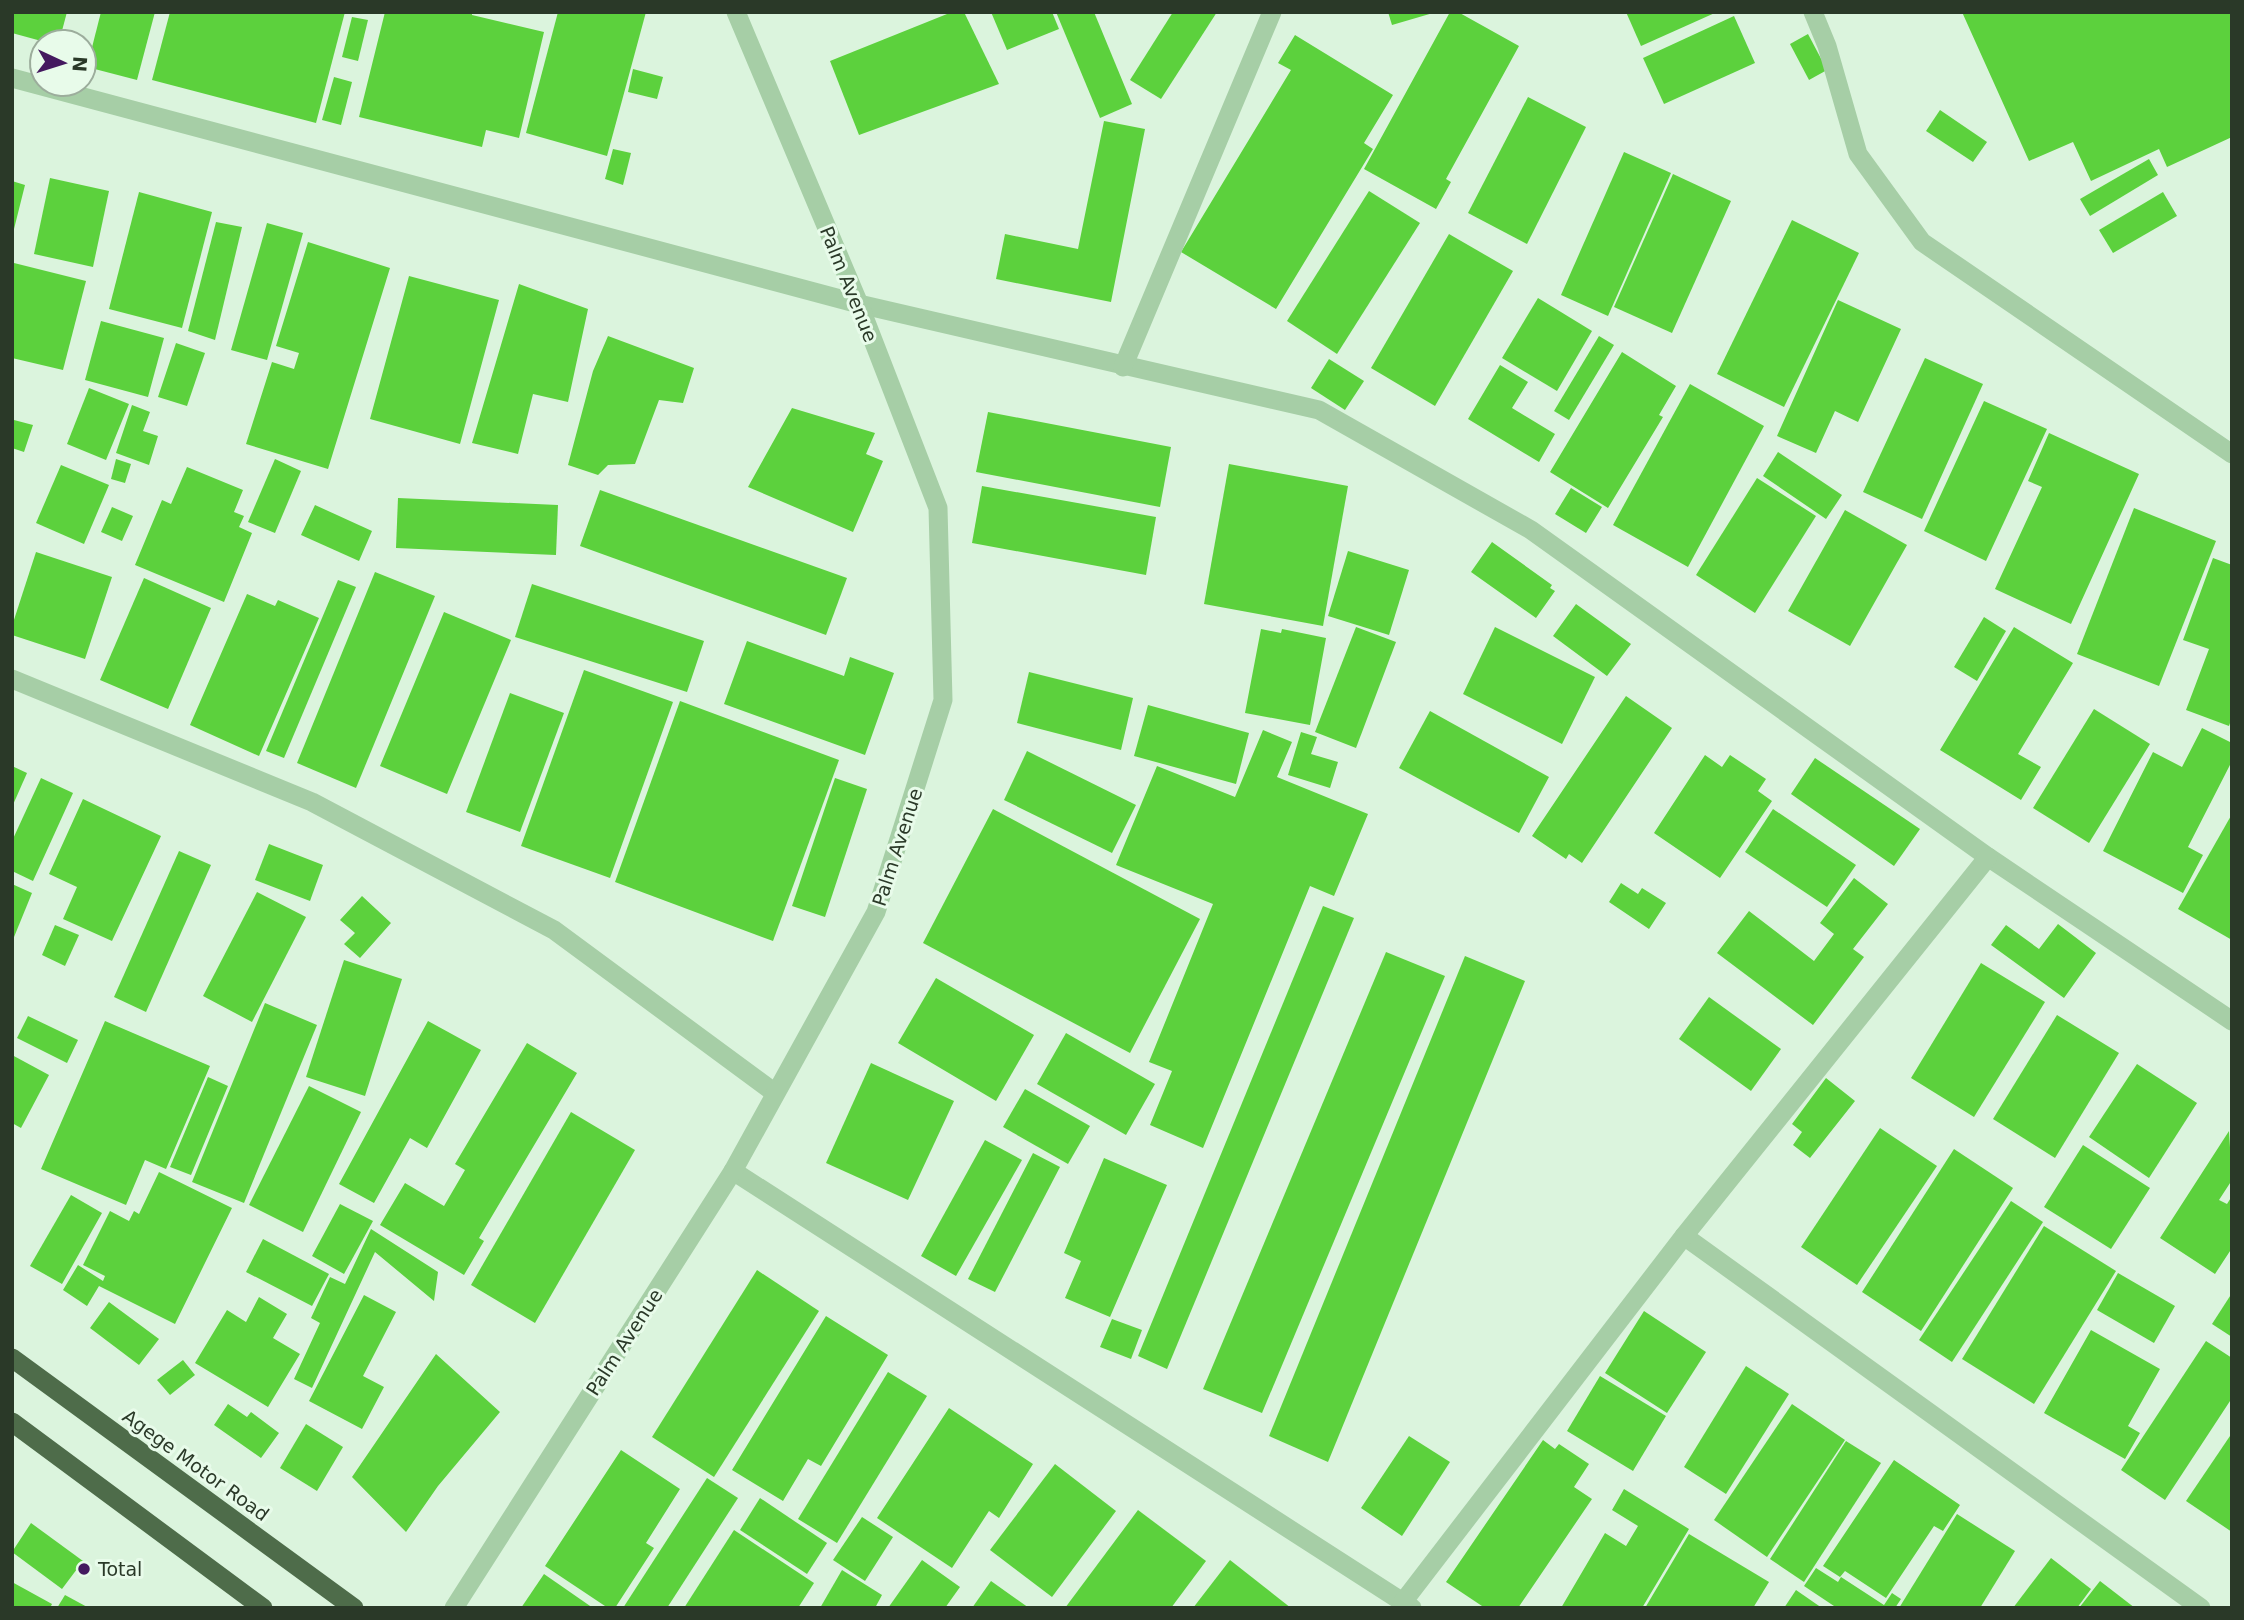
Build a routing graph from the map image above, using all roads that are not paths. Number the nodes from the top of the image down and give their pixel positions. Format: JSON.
{"nodes":[{"id":1,"x":736,"y":12,"type":"edge"},
{"id":2,"x":1272,"y":12,"type":"edge"},
{"id":3,"x":1813,"y":12,"type":"edge"},
{"id":4,"x":12,"y":78,"type":"edge"},
{"id":5,"x":859,"y":304,"type":"junction"},
{"id":6,"x":1123,"y":367,"type":"junction"},
{"id":7,"x":2232,"y":454,"type":"edge"},
{"id":8,"x":12,"y":680,"type":"edge"},
{"id":9,"x":1988,"y":857,"type":"junction"},
{"id":10,"x":2232,"y":1021,"type":"edge"},
{"id":11,"x":775,"y":1093,"type":"junction"},
{"id":12,"x":733,"y":1171,"type":"junction"},
{"id":13,"x":1684,"y":1236,"type":"junction"},
{"id":14,"x":12,"y":1358,"type":"edge"},
{"id":15,"x":12,"y":1422,"type":"edge"},
{"id":16,"x":1408,"y":1605,"type":"edge"},
{"id":17,"x":263,"y":1608,"type":"edge"},
{"id":18,"x":354,"y":1608,"type":"edge"},
{"id":19,"x":454,"y":1608,"type":"edge"},
{"id":20,"x":2202,"y":1608,"type":"edge"}],
"edges":[{"from":1,"to":5,"type":"street","name":"Palm Avenue"},
{"from":2,"to":6,"type":"street"},
{"from":3,"to":7,"type":"street"},
{"from":4,"to":5,"type":"street"},
{"from":5,"to":6,"type":"street"},
{"from":5,"to":11,"type":"street","name":"Palm Avenue"},
{"from":6,"to":9,"type":"street"},
{"from":8,"to":11,"type":"street"},
{"from":9,"to":10,"type":"street"},
{"from":9,"to":13,"type":"street"},
{"from":11,"to":12,"type":"street","name":"Palm Avenue"},
{"from":12,"to":16,"type":"street"},
{"from":12,"to":19,"type":"street","name":"Palm Avenue"},
{"from":13,"to":16,"type":"street"},
{"from":13,"to":20,"type":"street"},
{"from":14,"to":18,"type":"highway","name":"Agege Motor Road"},
{"from":15,"to":17,"type":"highway"}]}
